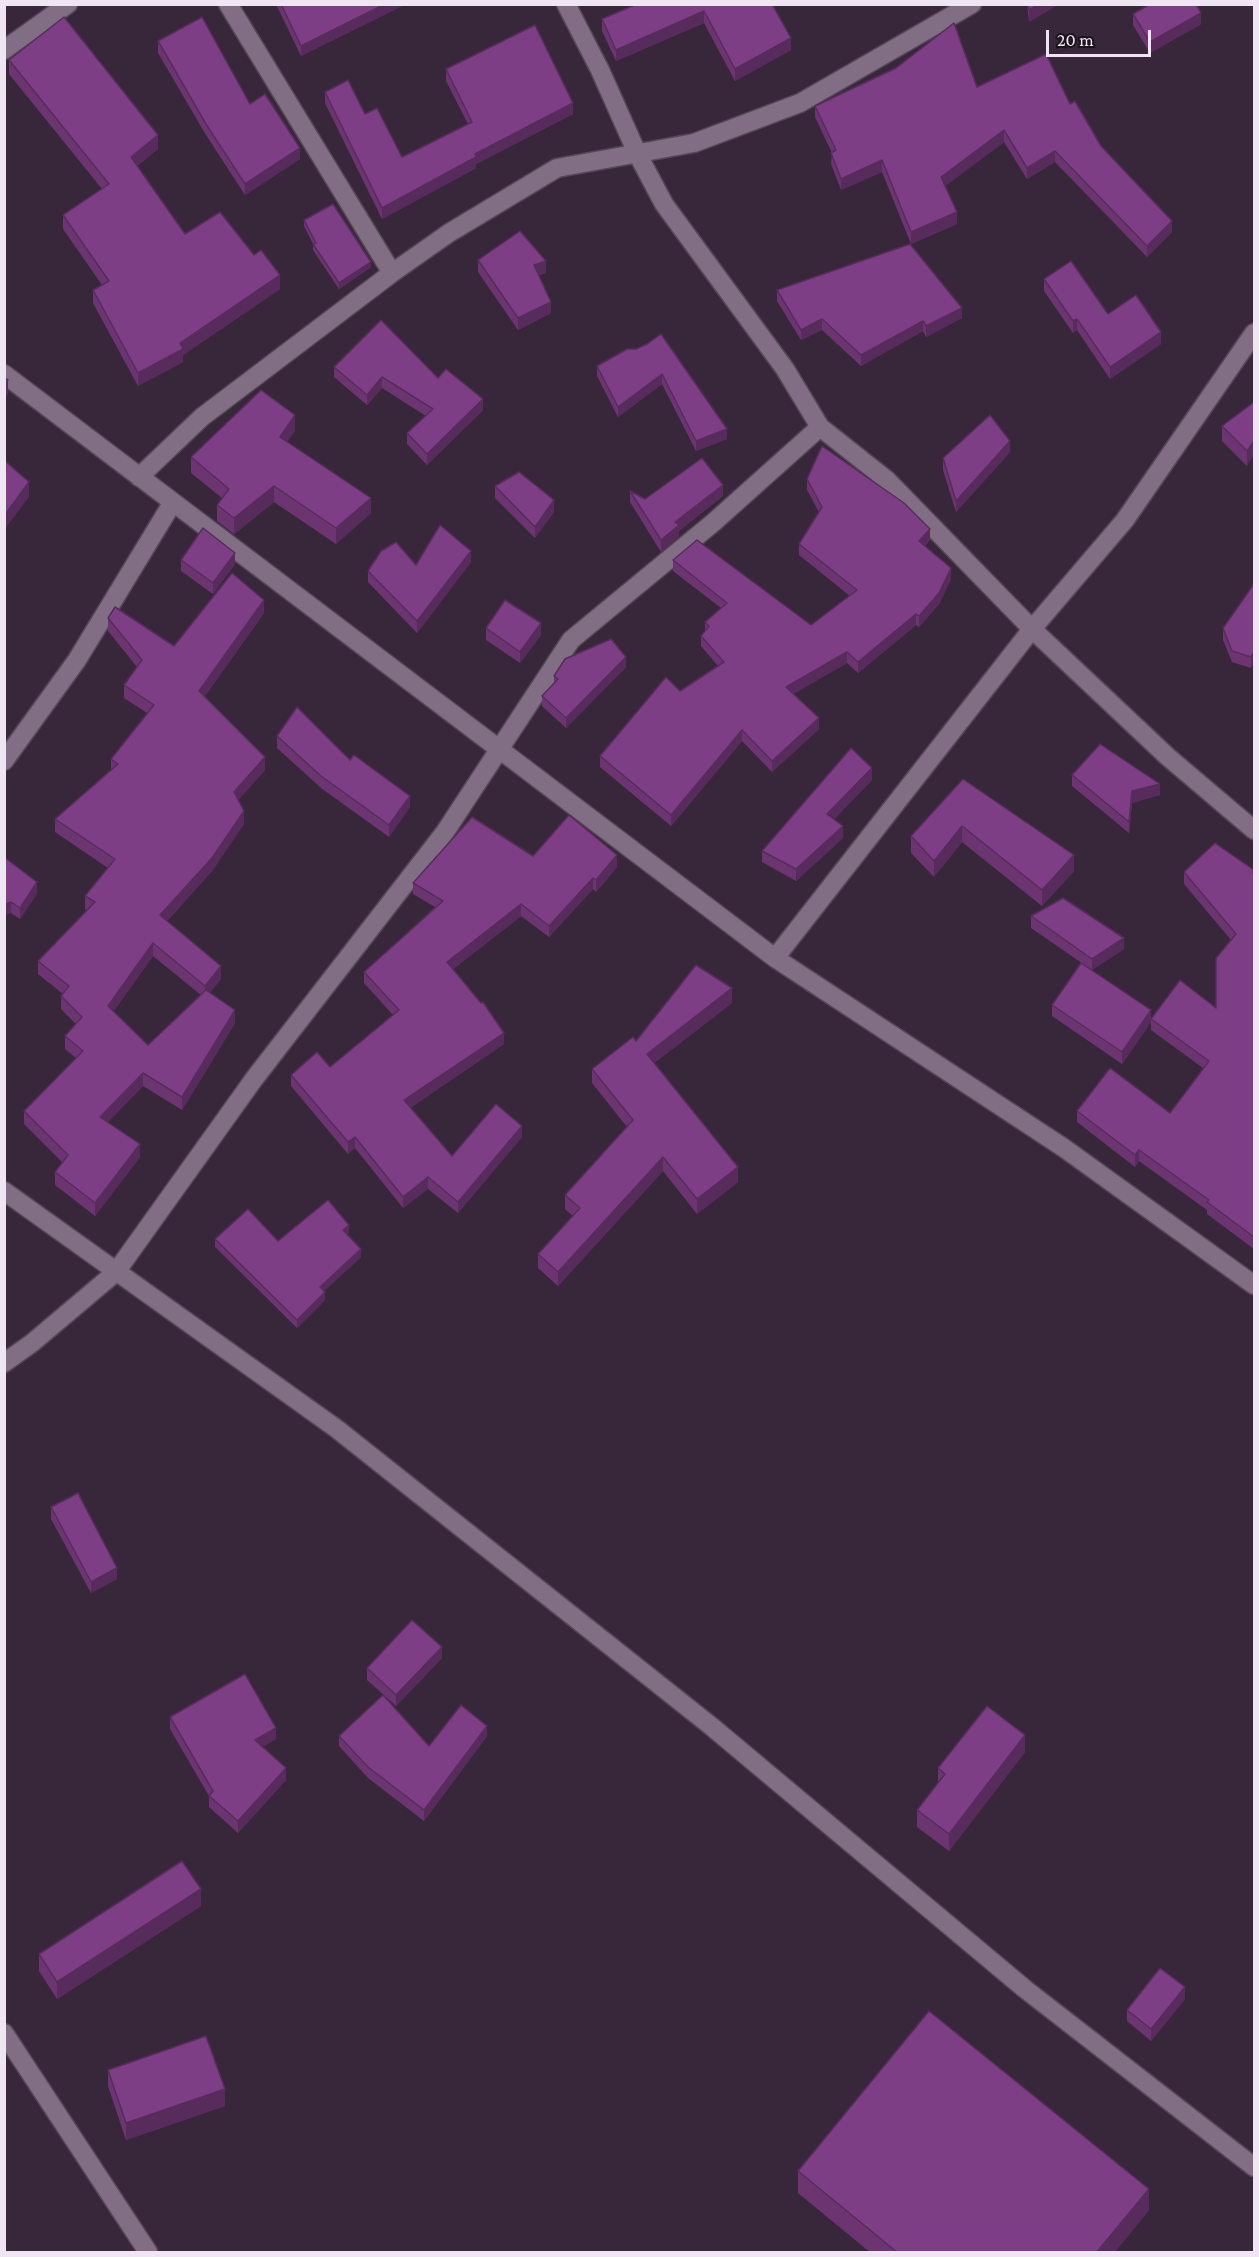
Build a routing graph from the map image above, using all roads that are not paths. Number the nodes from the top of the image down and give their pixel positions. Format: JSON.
{"nodes":[{"id":1,"x":68,"y":4,"type":"edge"},
{"id":2,"x":228,"y":4,"type":"edge"},
{"id":3,"x":566,"y":4,"type":"edge"},
{"id":4,"x":972,"y":4,"type":"edge"},
{"id":5,"x":4,"y":50,"type":"edge"},
{"id":6,"x":637,"y":153,"type":"junction"},
{"id":7,"x":392,"y":273,"type":"junction"},
{"id":8,"x":1254,"y":333,"type":"edge"},
{"id":9,"x":4,"y":374,"type":"edge"},
{"id":10,"x":820,"y":427,"type":"junction"},
{"id":11,"x":139,"y":477,"type":"junction"},
{"id":12,"x":172,"y":502,"type":"junction"},
{"id":13,"x":1032,"y":628,"type":"junction"},
{"id":14,"x":499,"y":751,"type":"junction"},
{"id":15,"x":4,"y":761,"type":"edge"},
{"id":16,"x":1254,"y":830,"type":"edge"},
{"id":17,"x":775,"y":958,"type":"junction"},
{"id":18,"x":4,"y":1191,"type":"edge"},
{"id":19,"x":116,"y":1272,"type":"junction"},
{"id":20,"x":1254,"y":1285,"type":"edge"},
{"id":21,"x":4,"y":1363,"type":"edge"},
{"id":22,"x":4,"y":2033,"type":"edge"},
{"id":23,"x":1254,"y":2167,"type":"edge"},
{"id":24,"x":148,"y":2253,"type":"edge"}],
"edges":[{"from":1,"to":5,"type":"street"},
{"from":2,"to":7,"type":"street"},
{"from":3,"to":6,"type":"street"},
{"from":4,"to":6,"type":"street"},
{"from":6,"to":7,"type":"street"},
{"from":6,"to":10,"type":"street"},
{"from":7,"to":11,"type":"street"},
{"from":8,"to":13,"type":"street"},
{"from":9,"to":11,"type":"street"},
{"from":10,"to":13,"type":"street"},
{"from":10,"to":14,"type":"street"},
{"from":11,"to":12,"type":"street"},
{"from":12,"to":14,"type":"street"},
{"from":12,"to":15,"type":"street"},
{"from":13,"to":16,"type":"street"},
{"from":13,"to":17,"type":"street"},
{"from":14,"to":17,"type":"street"},
{"from":14,"to":19,"type":"street"},
{"from":17,"to":20,"type":"street"},
{"from":18,"to":19,"type":"street"},
{"from":19,"to":21,"type":"street"},
{"from":19,"to":23,"type":"street"},
{"from":22,"to":24,"type":"street"}]}
